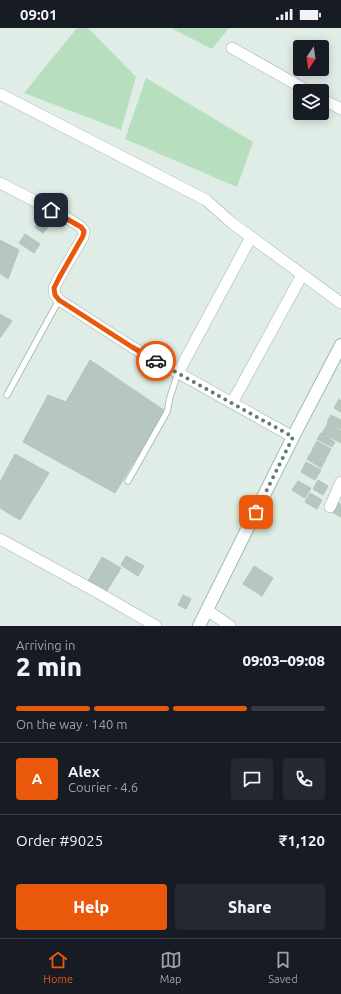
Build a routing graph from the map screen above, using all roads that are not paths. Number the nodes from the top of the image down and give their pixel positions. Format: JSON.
{"nodes":[{"id":1,"x":232,"y":48,"type":"dead end"},
{"id":2,"x":296,"y":84,"type":"edge"},
{"id":3,"x":0,"y":94,"type":"edge"},
{"id":4,"x":329,"y":103,"type":"edge"},
{"id":5,"x":341,"y":109,"type":"edge"},
{"id":6,"x":0,"y":183,"type":"edge"},
{"id":7,"x":251,"y":237,"type":"junction"},
{"id":8,"x":302,"y":275,"type":"junction"},
{"id":9,"x":59,"y":300,"type":"junction"},
{"id":10,"x":341,"y":303,"type":"edge"},
{"id":11,"x":341,"y":345,"type":"edge"},
{"id":12,"x":178,"y":373,"type":"junction"},
{"id":13,"x":7,"y":395,"type":"dead end"},
{"id":14,"x":232,"y":403,"type":"junction"},
{"id":15,"x":293,"y":437,"type":"junction"},
{"id":16,"x":128,"y":481,"type":"dead end"},
{"id":17,"x":341,"y":482,"type":"edge"},
{"id":18,"x":330,"y":507,"type":"dead end"},
{"id":19,"x":0,"y":539,"type":"edge"},
{"id":20,"x":207,"y":610,"type":"junction"},
{"id":21,"x":156,"y":626,"type":"edge"},
{"id":22,"x":199,"y":626,"type":"edge"},
{"id":23,"x":230,"y":626,"type":"edge"}],
"edges":[{"from":1,"to":2,"type":"street"},
{"from":3,"to":7,"type":"street"},
{"from":4,"to":5,"type":"street"},
{"from":6,"to":9,"type":"street"},
{"from":7,"to":8,"type":"street"},
{"from":7,"to":12,"type":"street"},
{"from":8,"to":10,"type":"street"},
{"from":8,"to":14,"type":"street"},
{"from":9,"to":12,"type":"street"},
{"from":9,"to":13,"type":"lane"},
{"from":11,"to":15,"type":"street"},
{"from":12,"to":14,"type":"street"},
{"from":12,"to":16,"type":"lane"},
{"from":14,"to":15,"type":"street"},
{"from":15,"to":20,"type":"street"},
{"from":17,"to":18,"type":"street"},
{"from":19,"to":21,"type":"street"},
{"from":20,"to":22,"type":"street"},
{"from":20,"to":23,"type":"street"}]}
